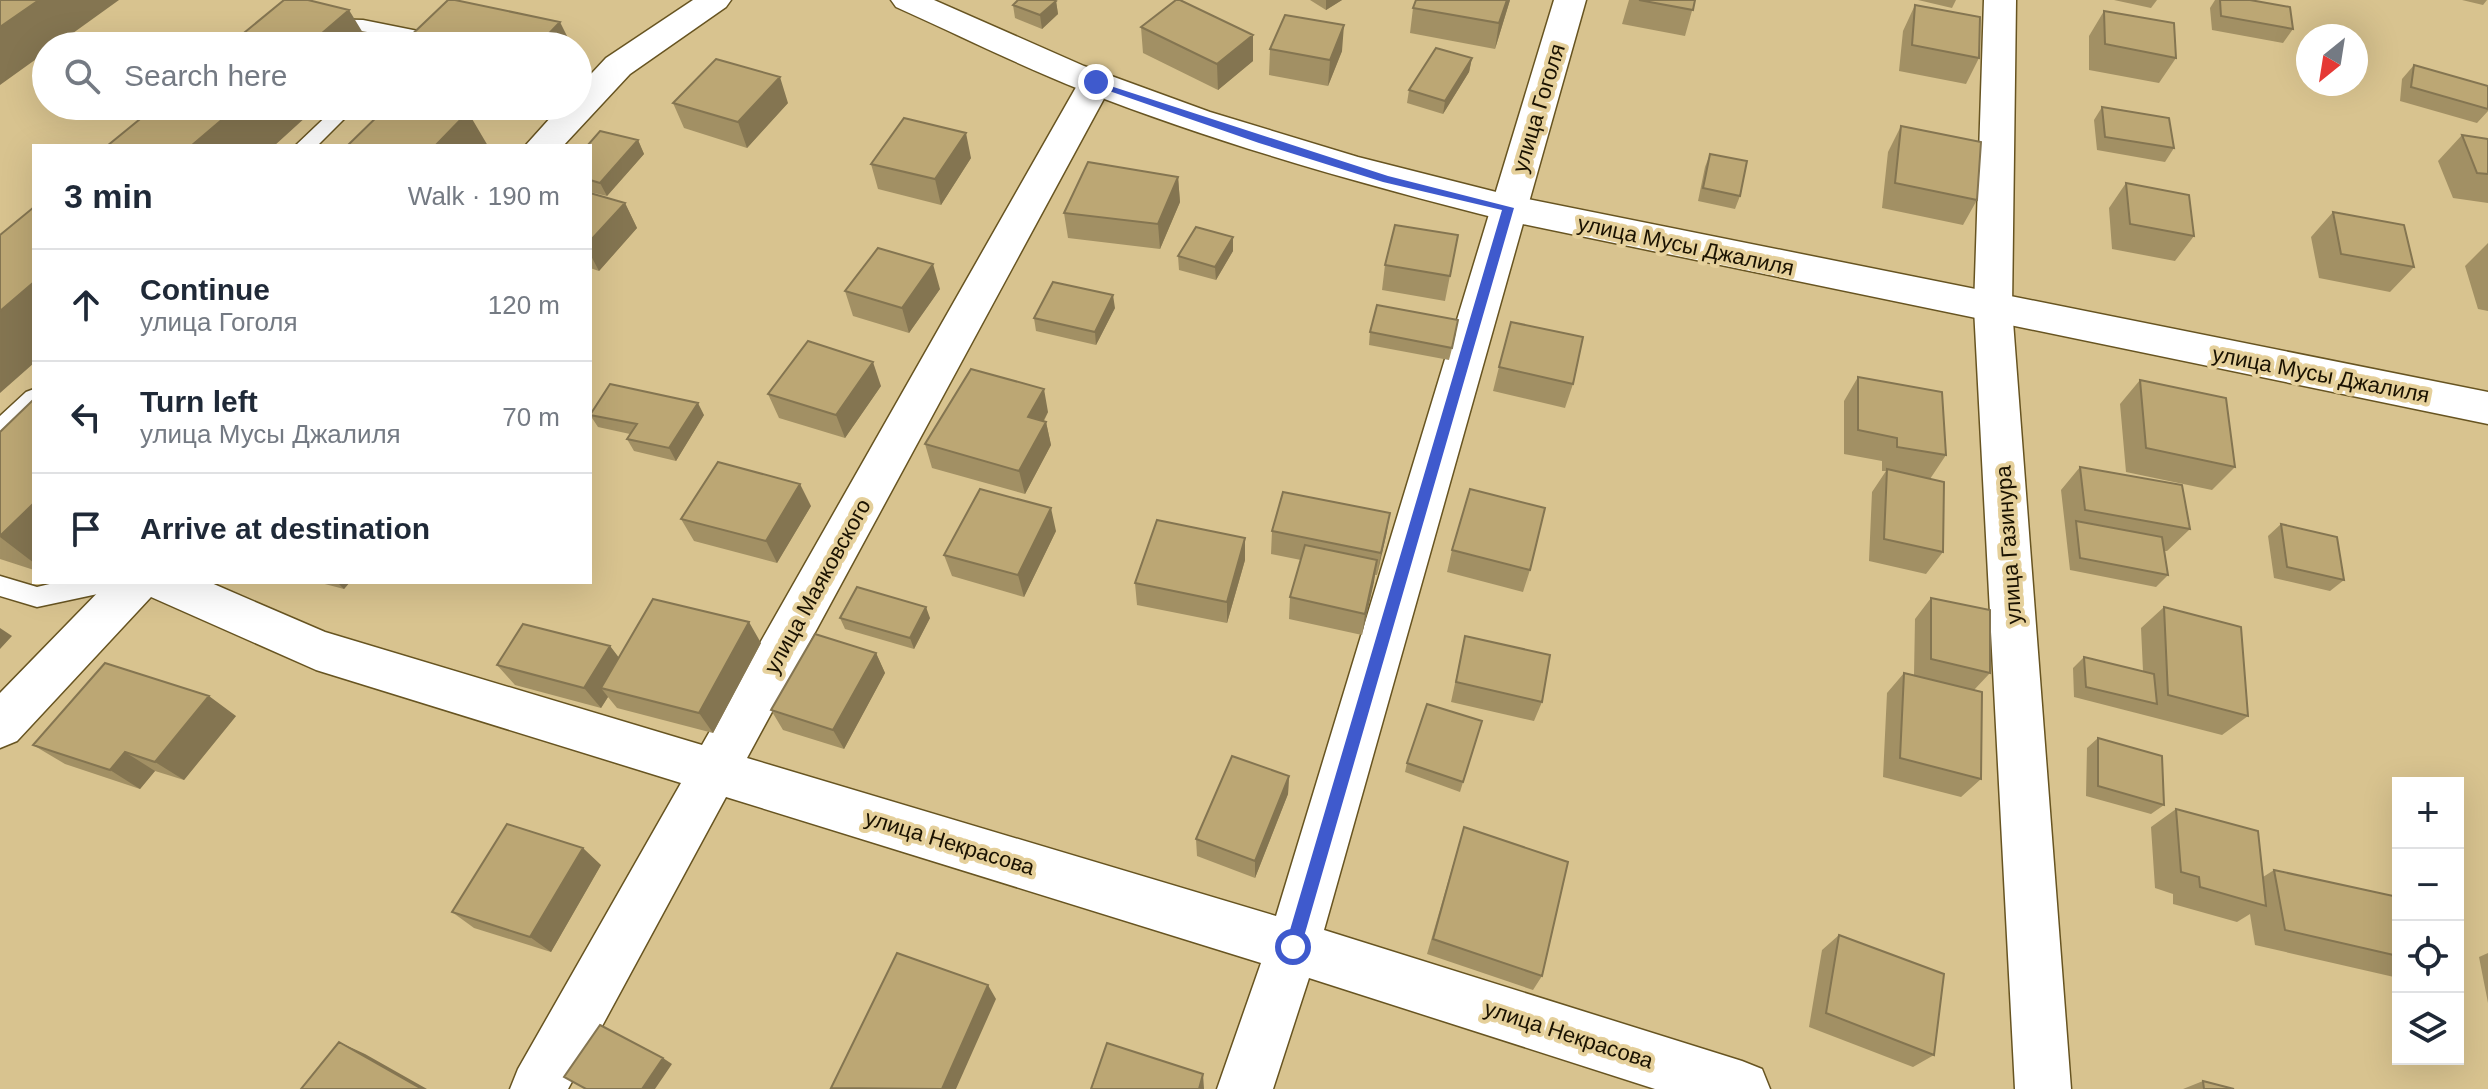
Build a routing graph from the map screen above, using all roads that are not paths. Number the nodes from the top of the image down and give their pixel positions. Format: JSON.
{"nodes":[{"id":1,"x":715,"y":0,"type":"edge"},
{"id":2,"x":907,"y":0,"type":"edge"},
{"id":3,"x":1570,"y":0,"type":"edge"},
{"id":4,"x":2000,"y":0,"type":"edge"},
{"id":5,"x":298,"y":32,"type":"edge"},
{"id":6,"x":398,"y":32,"type":"edge"},
{"id":7,"x":1096,"y":82,"type":"junction"},
{"id":8,"x":592,"y":94,"type":"edge"},
{"id":9,"x":333,"y":120,"type":"edge"},
{"id":10,"x":567,"y":120,"type":"edge"},
{"id":11,"x":307,"y":144,"type":"edge"},
{"id":12,"x":545,"y":144,"type":"edge"},
{"id":13,"x":1508,"y":208,"type":"junction"},
{"id":14,"x":1993,"y":308,"type":"junction"},
{"id":15,"x":32,"y":400,"type":"edge"},
{"id":16,"x":2488,"y":408,"type":"edge"},
{"id":17,"x":0,"y":430,"type":"edge"},
{"id":18,"x":98,"y":584,"type":"edge"},
{"id":19,"x":135,"y":584,"type":"edge"},
{"id":20,"x":168,"y":584,"type":"edge"},
{"id":21,"x":0,"y":586,"type":"edge"},
{"id":22,"x":0,"y":726,"type":"edge"},
{"id":23,"x":714,"y":771,"type":"junction"},
{"id":24,"x":1293,"y":947,"type":"junction"},
{"id":25,"x":538,"y":1089,"type":"edge"},
{"id":26,"x":1245,"y":1089,"type":"edge"},
{"id":27,"x":1742,"y":1089,"type":"edge"},
{"id":28,"x":2043,"y":1089,"type":"edge"}],
"edges":[{"from":1,"to":8,"type":"street"},
{"from":2,"to":7,"type":"street","name":"улица Мусы Джалиля"},
{"from":3,"to":13,"type":"street","name":"улица Гоголя"},
{"from":4,"to":14,"type":"street","name":"улица Газинура"},
{"from":5,"to":6,"type":"lane"},
{"from":7,"to":13,"type":"street","name":"улица Мусы Джалиля"},
{"from":7,"to":23,"type":"street","name":"улица Маяковского"},
{"from":9,"to":11,"type":"lane"},
{"from":10,"to":12,"type":"street"},
{"from":13,"to":14,"type":"street","name":"улица Мусы Джалиля"},
{"from":13,"to":24,"type":"street","name":"улица Гоголя"},
{"from":14,"to":16,"type":"street","name":"улица Мусы Джалиля"},
{"from":14,"to":28,"type":"street","name":"улица Газинура"},
{"from":15,"to":17,"type":"lane"},
{"from":18,"to":21,"type":"lane"},
{"from":19,"to":22,"type":"street"},
{"from":20,"to":23,"type":"street","name":"улица Некрасова"},
{"from":23,"to":24,"type":"street","name":"улица Некрасова"},
{"from":23,"to":25,"type":"street","name":"улица Маяковского"},
{"from":24,"to":26,"type":"street","name":"улица Гоголя"},
{"from":24,"to":27,"type":"street","name":"улица Некрасова"}]}
